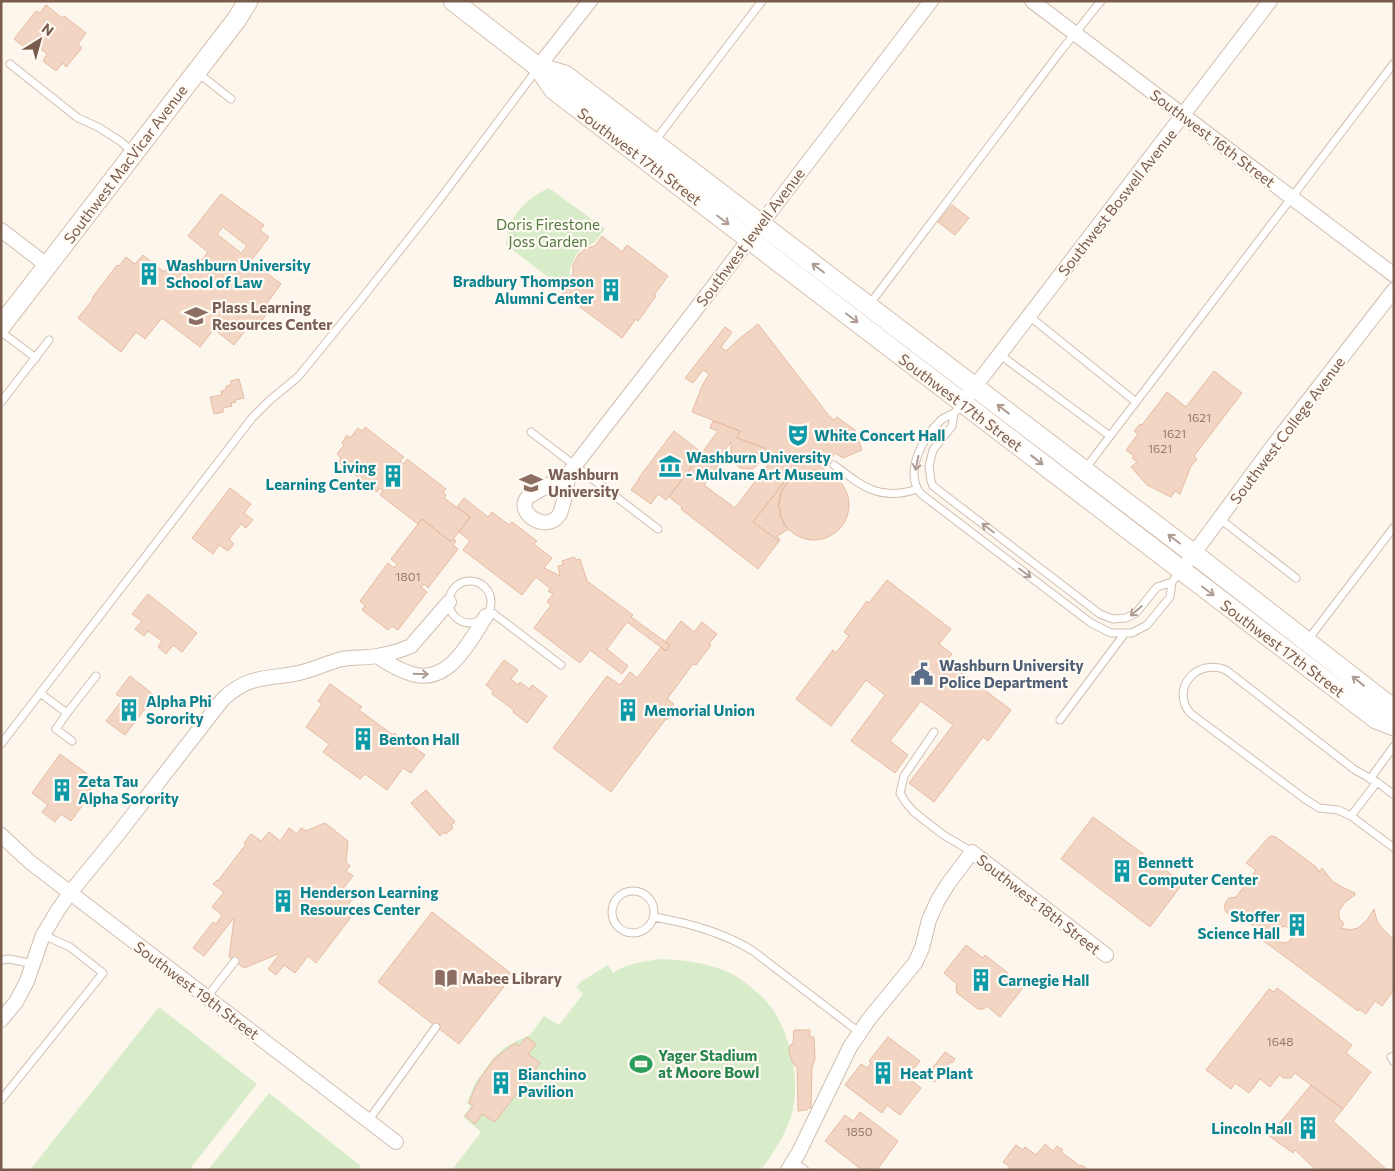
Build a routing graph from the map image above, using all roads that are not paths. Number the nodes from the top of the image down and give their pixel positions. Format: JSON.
{"nodes":[{"id":1,"x":248,"y":1,"type":"edge"},
{"id":2,"x":453,"y":1,"type":"edge"},
{"id":3,"x":590,"y":1,"type":"edge"},
{"id":4,"x":762,"y":1,"type":"edge"},
{"id":5,"x":931,"y":1,"type":"edge"},
{"id":6,"x":1032,"y":1,"type":"edge"},
{"id":7,"x":1101,"y":1,"type":"edge"},
{"id":8,"x":1270,"y":1,"type":"edge"},
{"id":9,"x":1075,"y":34,"type":"junction"},
{"id":10,"x":1394,"y":63,"type":"edge"},
{"id":11,"x":10,"y":64,"type":"dead end"},
{"id":12,"x":538,"y":67,"type":"junction"},
{"id":13,"x":196,"y":72,"type":"junction"},
{"id":14,"x":231,"y":99,"type":"dead end"},
{"id":15,"x":1183,"y":116,"type":"junction"},
{"id":16,"x":654,"y":142,"type":"junction"},
{"id":17,"x":134,"y":152,"type":"junction"},
{"id":18,"x":1290,"y":198,"type":"junction"},
{"id":19,"x":760,"y":224,"type":"junction"},
{"id":20,"x":1,"y":230,"type":"edge"},
{"id":21,"x":749,"y":239,"type":"junction"},
{"id":22,"x":48,"y":266,"type":"junction"},
{"id":23,"x":1394,"y":275,"type":"edge"},
{"id":24,"x":1394,"y":290,"type":"edge"},
{"id":25,"x":868,"y":306,"type":"junction"},
{"id":26,"x":1029,"y":316,"type":"junction"},
{"id":27,"x":1,"y":326,"type":"edge"},
{"id":28,"x":1,"y":332,"type":"edge"},
{"id":29,"x":49,"y":340,"type":"dead end"},
{"id":30,"x":999,"y":354,"type":"junction"},
{"id":31,"x":36,"y":358,"type":"junction"},
{"id":32,"x":974,"y":387,"type":"junction"},
{"id":33,"x":1,"y":402,"type":"edge"},
{"id":34,"x":1136,"y":402,"type":"junction"},
{"id":35,"x":959,"y":408,"type":"junction"},
{"id":36,"x":531,"y":432,"type":"dead end"},
{"id":37,"x":1110,"y":436,"type":"junction"},
{"id":38,"x":834,"y":465,"type":"dead end"},
{"id":39,"x":571,"y":469,"type":"junction"},
{"id":40,"x":1083,"y":471,"type":"junction"},
{"id":41,"x":918,"y":489,"type":"junction"},
{"id":42,"x":1220,"y":519,"type":"junction"},
{"id":43,"x":1394,"y":527,"type":"edge"},
{"id":44,"x":658,"y":529,"type":"dead end"},
{"id":45,"x":1194,"y":554,"type":"junction"},
{"id":46,"x":1177,"y":576,"type":"junction"},
{"id":47,"x":1296,"y":578,"type":"dead end"},
{"id":48,"x":448,"y":602,"type":"junction"},
{"id":49,"x":488,"y":613,"type":"junction"},
{"id":50,"x":1126,"y":633,"type":"junction"},
{"id":51,"x":1307,"y":642,"type":"junction"},
{"id":52,"x":377,"y":656,"type":"junction"},
{"id":53,"x":561,"y":665,"type":"dead end"},
{"id":54,"x":96,"y":676,"type":"dead end"},
{"id":55,"x":40,"y":693,"type":"junction"},
{"id":56,"x":67,"y":713,"type":"junction"},
{"id":57,"x":1394,"y":713,"type":"edge"},
{"id":58,"x":1060,"y":720,"type":"dead end"},
{"id":59,"x":1394,"y":726,"type":"edge"},
{"id":60,"x":934,"y":732,"type":"dead end"},
{"id":61,"x":72,"y":741,"type":"dead end"},
{"id":62,"x":1,"y":744,"type":"edge"},
{"id":63,"x":1394,"y":746,"type":"edge"},
{"id":64,"x":1374,"y":781,"type":"junction"},
{"id":65,"x":1394,"y":795,"type":"edge"},
{"id":66,"x":1351,"y":816,"type":"junction"},
{"id":67,"x":1,"y":835,"type":"edge"},
{"id":68,"x":1394,"y":848,"type":"edge"},
{"id":69,"x":972,"y":852,"type":"junction"},
{"id":70,"x":70,"y":893,"type":"junction"},
{"id":71,"x":654,"y":917,"type":"junction"},
{"id":72,"x":44,"y":935,"type":"junction"},
{"id":73,"x":1106,"y":955,"type":"dead end"},
{"id":74,"x":1,"y":960,"type":"edge"},
{"id":75,"x":235,"y":961,"type":"dead end"},
{"id":76,"x":34,"y":964,"type":"junction"},
{"id":77,"x":207,"y":997,"type":"junction"},
{"id":78,"x":1,"y":1020,"type":"edge"},
{"id":79,"x":436,"y":1026,"type":"dead end"},
{"id":80,"x":859,"y":1032,"type":"junction"},
{"id":81,"x":1394,"y":1056,"type":"edge"},
{"id":82,"x":1394,"y":1062,"type":"edge"},
{"id":83,"x":1,"y":1100,"type":"edge"},
{"id":84,"x":368,"y":1120,"type":"junction"},
{"id":85,"x":396,"y":1142,"type":"dead end"},
{"id":86,"x":791,"y":1166,"type":"edge"},
{"id":87,"x":805,"y":1170,"type":"edge"}],
"edges":[{"from":1,"to":13,"type":"main road","name":"Southwest MacVicar Avenue"},
{"from":2,"to":12,"type":"main road","name":"Southwest 17th Street"},
{"from":3,"to":12,"type":"street"},
{"from":4,"to":16,"type":"lane"},
{"from":5,"to":19,"type":"street","name":"Southwest Jewell Avenue"},
{"from":6,"to":9,"type":"street","name":"Southwest 16th Street"},
{"from":7,"to":9,"type":"lane"},
{"from":8,"to":15,"type":"street","name":"Southwest Boswell Avenue"},
{"from":9,"to":15,"type":"street","name":"Southwest 16th Street"},
{"from":9,"to":25,"type":"lane"},
{"from":10,"to":18,"type":"lane"},
{"from":11,"to":17,"type":"lane"},
{"from":12,"to":16,"type":"main road","name":"Southwest 17th Street"},
{"from":12,"to":21,"type":"main road","name":"Southwest 17th Street","one_way":true},
{"from":12,"to":55,"type":"lane"},
{"from":13,"to":14,"type":"lane"},
{"from":13,"to":17,"type":"main road","name":"Southwest MacVicar Avenue"},
{"from":15,"to":18,"type":"street","name":"Southwest 16th Street"},
{"from":15,"to":26,"type":"street","name":"Southwest Boswell Avenue"},
{"from":16,"to":19,"type":"main road","name":"Southwest 17th Street"},
{"from":17,"to":22,"type":"main road","name":"Southwest MacVicar Avenue"},
{"from":18,"to":23,"type":"street","name":"Southwest 16th Street"},
{"from":18,"to":34,"type":"lane"},
{"from":19,"to":21,"type":"street","name":"Southwest Jewell Avenue"},
{"from":25,"to":19,"type":"main road","name":"Southwest 17th Street","one_way":true},
{"from":20,"to":22,"type":"street"},
{"from":21,"to":35,"type":"main road","name":"Southwest 17th Street","one_way":true},
{"from":21,"to":39,"type":"street","name":"Southwest Jewell Avenue"},
{"from":22,"to":27,"type":"main road","name":"Southwest MacVicar Avenue"},
{"from":24,"to":42,"type":"street","name":"Southwest College Avenue"},
{"from":25,"to":32,"type":"main road","name":"Southwest 17th Street"},
{"from":26,"to":30,"type":"street","name":"Southwest Boswell Avenue"},
{"from":26,"to":34,"type":"lane"},
{"from":28,"to":31,"type":"lane"},
{"from":29,"to":31,"type":"lane"},
{"from":30,"to":32,"type":"street","name":"Southwest Boswell Avenue"},
{"from":30,"to":37,"type":"lane"},
{"from":31,"to":33,"type":"lane"},
{"from":32,"to":35,"type":"street","name":"Southwest Boswell Avenue"},
{"from":40,"to":32,"type":"main road","name":"Southwest 17th Street","one_way":true},
{"from":34,"to":37,"type":"lane"},
{"from":35,"to":41,"type":"lane","one_way":true},
{"from":35,"to":46,"type":"main road","name":"Southwest 17th Street","one_way":true},
{"from":46,"to":35,"type":"lane","one_way":true},
{"from":36,"to":39,"type":"lane"},
{"from":37,"to":40,"type":"lane"},
{"from":38,"to":41,"type":"lane"},
{"from":39,"to":44,"type":"lane"},
{"from":45,"to":40,"type":"main road","name":"Southwest 17th Street","one_way":true},
{"from":41,"to":50,"type":"lane","one_way":true},
{"from":42,"to":45,"type":"street","name":"Southwest College Avenue"},
{"from":42,"to":47,"type":"lane"},
{"from":43,"to":51,"type":"lane"},
{"from":45,"to":46,"type":"street","name":"Southwest College Avenue"},
{"from":45,"to":51,"type":"main road","name":"Southwest 17th Street"},
{"from":46,"to":50,"type":"lane"},
{"from":46,"to":59,"type":"main road","name":"Southwest 17th Street","one_way":true},
{"from":48,"to":49,"type":"lane"},
{"from":48,"to":49,"type":"lane"},
{"from":48,"to":52,"type":"street"},
{"from":52,"to":49,"type":"street","one_way":true},
{"from":49,"to":53,"type":"lane"},
{"from":50,"to":58,"type":"lane"},
{"from":57,"to":51,"type":"main road","name":"Southwest 17th Street","one_way":true},
{"from":52,"to":70,"type":"street"},
{"from":54,"to":56,"type":"lane"},
{"from":55,"to":56,"type":"lane"},
{"from":55,"to":62,"type":"lane"},
{"from":56,"to":61,"type":"lane"},
{"from":60,"to":69,"type":"lane"},
{"from":63,"to":64,"type":"lane"},
{"from":64,"to":65,"type":"lane"},
{"from":64,"to":66,"type":"lane"},
{"from":64,"to":66,"type":"lane"},
{"from":66,"to":68,"type":"lane"},
{"from":67,"to":70,"type":"street","name":"Southwest 19th Street"},
{"from":69,"to":73,"type":"street","name":"Southwest 18th Street"},
{"from":69,"to":80,"type":"street"},
{"from":70,"to":72,"type":"street"},
{"from":70,"to":77,"type":"street","name":"Southwest 19th Street"},
{"from":71,"to":71,"type":"lane"},
{"from":71,"to":80,"type":"lane"},
{"from":72,"to":76,"type":"street"},
{"from":72,"to":83,"type":"lane"},
{"from":74,"to":76,"type":"lane"},
{"from":75,"to":77,"type":"lane"},
{"from":76,"to":78,"type":"street"},
{"from":77,"to":84,"type":"street","name":"Southwest 19th Street"},
{"from":79,"to":84,"type":"lane"},
{"from":80,"to":86,"type":"street"},
{"from":81,"to":82,"type":"lane"},
{"from":84,"to":85,"type":"street","name":"Southwest 19th Street"},
{"from":86,"to":87,"type":"lane"}]}
